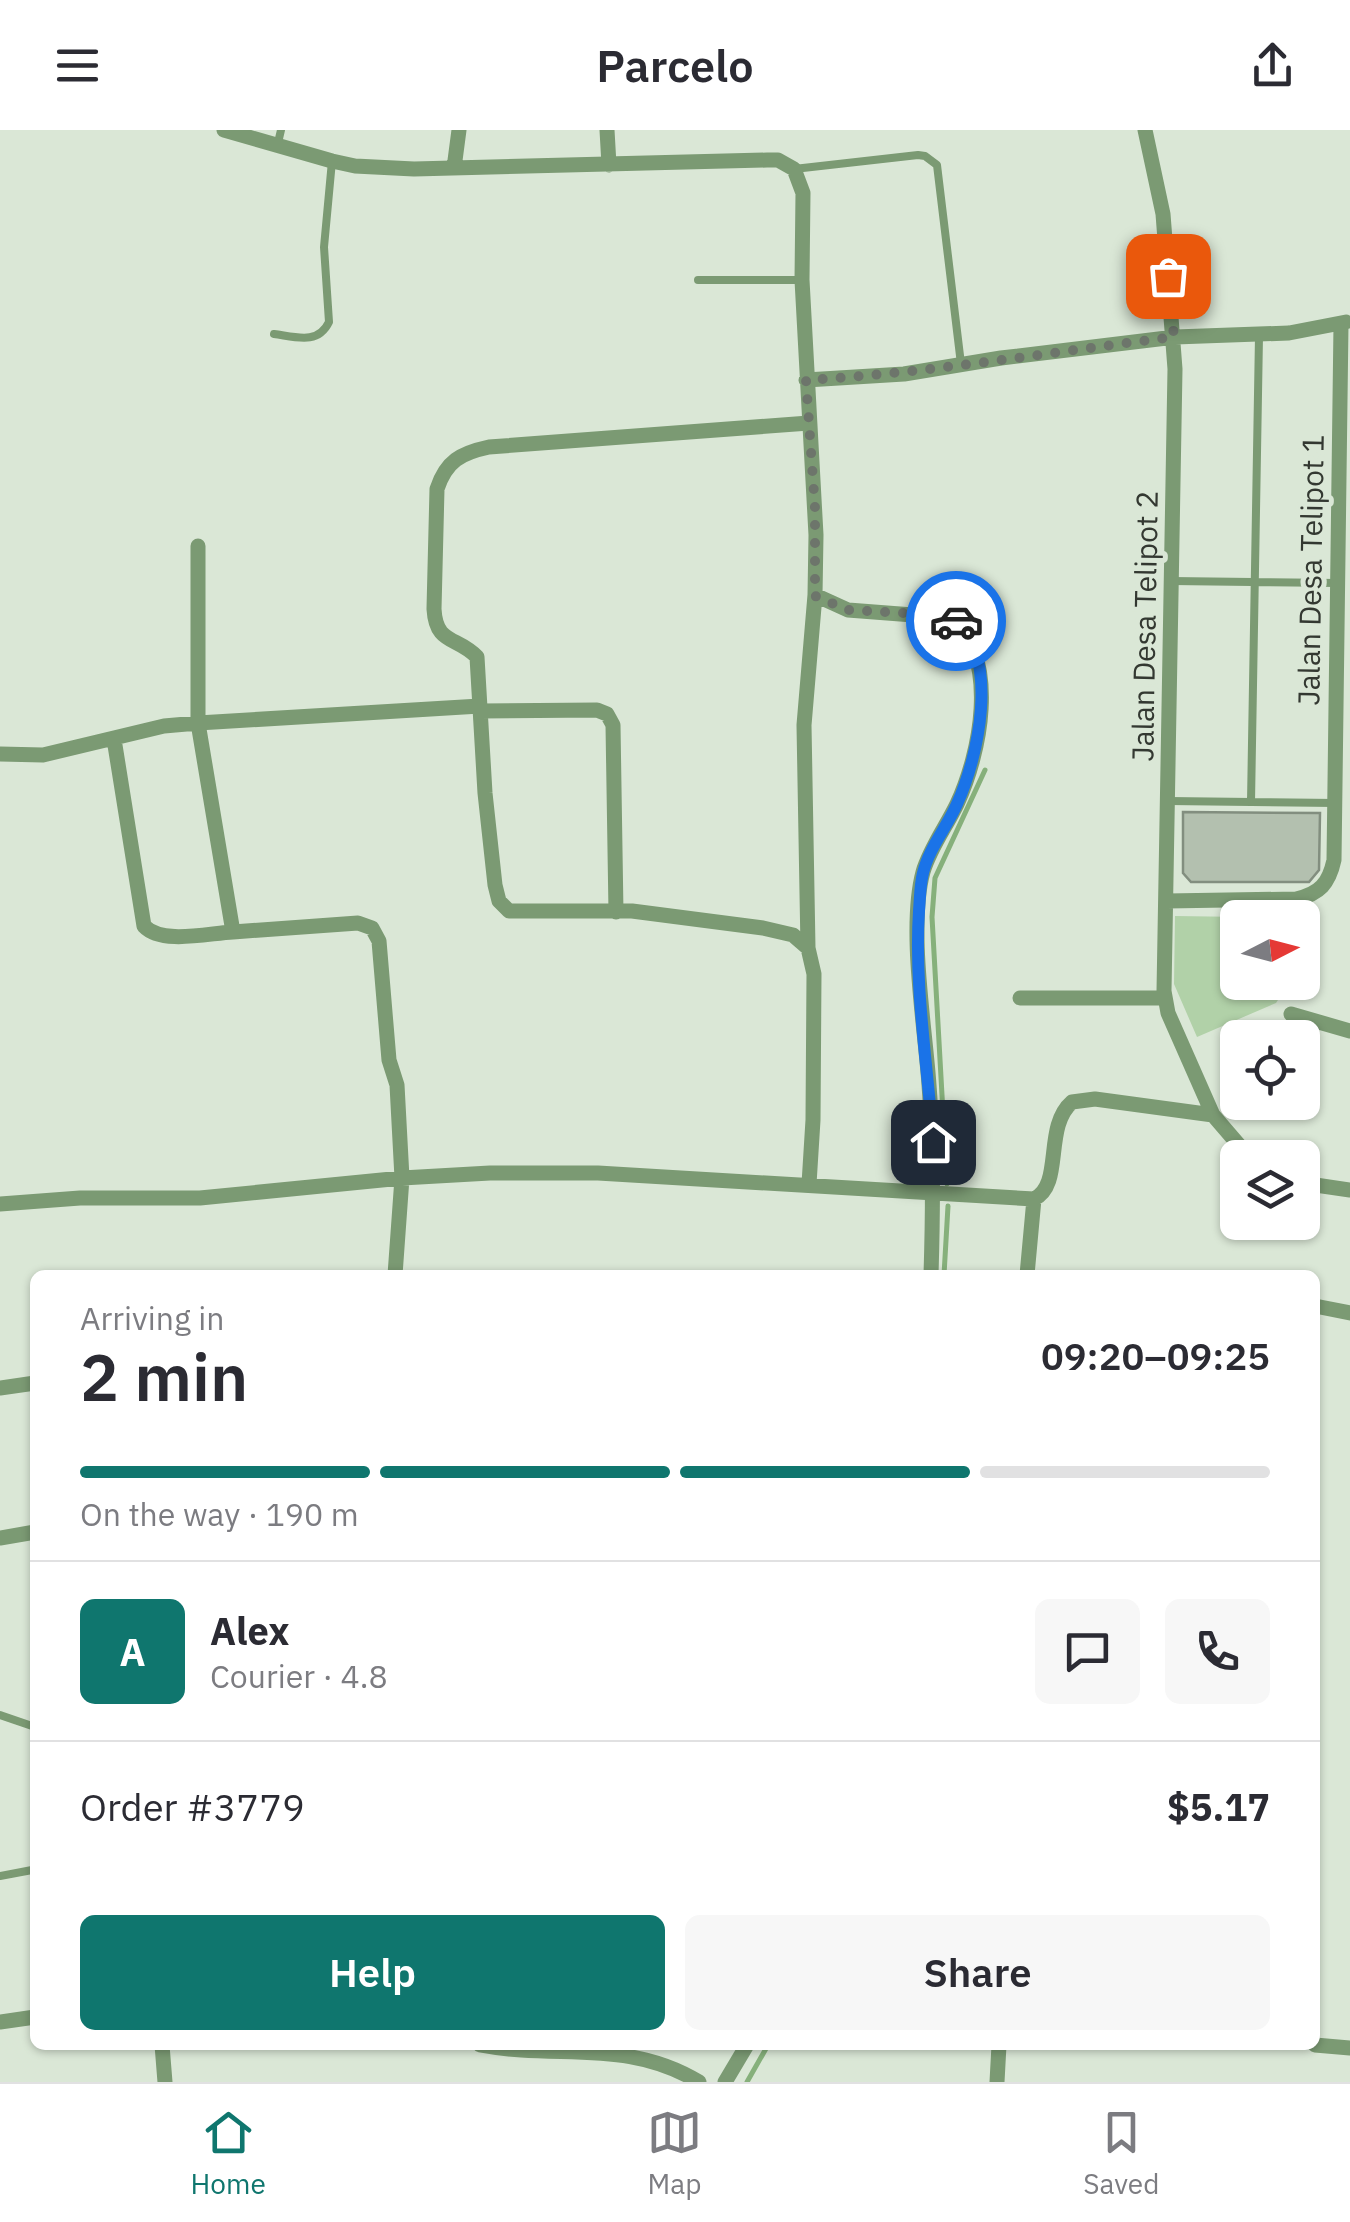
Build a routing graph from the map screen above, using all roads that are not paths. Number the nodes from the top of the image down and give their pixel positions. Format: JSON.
{"nodes":[{"id":1,"x":224,"y":130,"type":"edge"},
{"id":2,"x":281,"y":130,"type":"edge"},
{"id":3,"x":460,"y":130,"type":"edge"},
{"id":4,"x":607,"y":130,"type":"edge"},
{"id":5,"x":1145,"y":130,"type":"edge"},
{"id":6,"x":277,"y":147,"type":"junction"},
{"id":7,"x":332,"y":161,"type":"junction"},
{"id":8,"x":609,"y":165,"type":"junction"},
{"id":9,"x":454,"y":168,"type":"junction"},
{"id":10,"x":794,"y":169,"type":"junction"},
{"id":11,"x":698,"y":280,"type":"dead end"},
{"id":12,"x":802,"y":280,"type":"junction"},
{"id":13,"x":1346,"y":322,"type":"edge"},
{"id":14,"x":274,"y":334,"type":"dead end"},
{"id":15,"x":1259,"y":336,"type":"junction"},
{"id":16,"x":1174,"y":337,"type":"junction"},
{"id":17,"x":961,"y":364,"type":"junction"},
{"id":18,"x":806,"y":380,"type":"junction"},
{"id":19,"x":809,"y":423,"type":"junction"},
{"id":20,"x":198,"y":546,"type":"dead end"},
{"id":21,"x":1172,"y":581,"type":"junction"},
{"id":22,"x":1255,"y":582,"type":"junction"},
{"id":23,"x":1338,"y":582,"type":"junction"},
{"id":24,"x":815,"y":596,"type":"junction"},
{"id":25,"x":480,"y":708,"type":"junction"},
{"id":26,"x":198,"y":723,"type":"junction"},
{"id":27,"x":114,"y":739,"type":"junction"},
{"id":28,"x":0,"y":754,"type":"edge"},
{"id":29,"x":1169,"y":802,"type":"junction"},
{"id":30,"x":1251,"y":802,"type":"junction"},
{"id":31,"x":1340,"y":813,"type":"edge"},
{"id":32,"x":1167,"y":901,"type":"junction"},
{"id":33,"x":616,"y":912,"type":"junction"},
{"id":34,"x":234,"y":932,"type":"junction"},
{"id":35,"x":808,"y":948,"type":"junction"},
{"id":36,"x":1020,"y":998,"type":"dead end"},
{"id":37,"x":1165,"y":998,"type":"junction"},
{"id":38,"x":1291,"y":1014,"type":"dead end"},
{"id":39,"x":1350,"y":1031,"type":"edge"},
{"id":40,"x":1213,"y":1115,"type":"junction"},
{"id":41,"x":1235,"y":1140,"type":"edge"},
{"id":42,"x":402,"y":1178,"type":"junction"},
{"id":43,"x":809,"y":1184,"type":"junction"},
{"id":44,"x":1320,"y":1186,"type":"edge"},
{"id":45,"x":1350,"y":1190,"type":"edge"},
{"id":46,"x":934,"y":1194,"type":"junction"},
{"id":47,"x":1034,"y":1199,"type":"junction"},
{"id":48,"x":0,"y":1204,"type":"edge"},
{"id":49,"x":395,"y":1270,"type":"edge"},
{"id":50,"x":931,"y":1270,"type":"edge"},
{"id":51,"x":1027,"y":1270,"type":"edge"},
{"id":52,"x":1320,"y":1307,"type":"edge"},
{"id":53,"x":1350,"y":1313,"type":"edge"},
{"id":54,"x":30,"y":1385,"type":"edge"},
{"id":55,"x":0,"y":1388,"type":"edge"},
{"id":56,"x":30,"y":1533,"type":"edge"},
{"id":57,"x":0,"y":1538,"type":"edge"},
{"id":58,"x":0,"y":1715,"type":"edge"},
{"id":59,"x":30,"y":1725,"type":"edge"},
{"id":60,"x":30,"y":1870,"type":"edge"},
{"id":61,"x":0,"y":1876,"type":"edge"},
{"id":62,"x":30,"y":2018,"type":"edge"},
{"id":63,"x":0,"y":2022,"type":"edge"},
{"id":64,"x":1320,"y":2045,"type":"edge"},
{"id":65,"x":1350,"y":2048,"type":"edge"},
{"id":66,"x":162,"y":2050,"type":"edge"},
{"id":67,"x":529,"y":2050,"type":"edge"},
{"id":68,"x":595,"y":2050,"type":"edge"},
{"id":69,"x":621,"y":2050,"type":"edge"},
{"id":70,"x":744,"y":2050,"type":"edge"},
{"id":71,"x":999,"y":2050,"type":"edge"},
{"id":72,"x":165,"y":2082,"type":"edge"},
{"id":73,"x":699,"y":2082,"type":"edge"},
{"id":74,"x":725,"y":2082,"type":"edge"},
{"id":75,"x":996,"y":2082,"type":"edge"}],
"edges":[{"from":1,"to":6,"type":"street"},
{"from":2,"to":6,"type":"lane"},
{"from":3,"to":9,"type":"street"},
{"from":4,"to":8,"type":"street"},
{"from":5,"to":16,"type":"street","name":"Jalan Desa Telipot 2"},
{"from":6,"to":7,"type":"street"},
{"from":7,"to":9,"type":"street"},
{"from":7,"to":14,"type":"lane"},
{"from":8,"to":9,"type":"street"},
{"from":8,"to":10,"type":"street"},
{"from":10,"to":12,"type":"street"},
{"from":10,"to":17,"type":"lane"},
{"from":11,"to":12,"type":"lane"},
{"from":12,"to":18,"type":"street"},
{"from":13,"to":15,"type":"street"},
{"from":13,"to":23,"type":"street","name":"Jalan Desa Telipot 1"},
{"from":15,"to":16,"type":"street"},
{"from":15,"to":22,"type":"lane"},
{"from":16,"to":17,"type":"street"},
{"from":16,"to":21,"type":"street","name":"Jalan Desa Telipot 2"},
{"from":17,"to":18,"type":"street"},
{"from":18,"to":19,"type":"street"},
{"from":19,"to":24,"type":"street"},
{"from":19,"to":25,"type":"street"},
{"from":20,"to":26,"type":"street"},
{"from":21,"to":22,"type":"lane"},
{"from":21,"to":29,"type":"street","name":"Jalan Desa Telipot 2"},
{"from":22,"to":23,"type":"lane"},
{"from":22,"to":30,"type":"lane"},
{"from":23,"to":31,"type":"street","name":"Jalan Desa Telipot 1"},
{"from":24,"to":35,"type":"street"},
{"from":24,"to":46,"type":"street"},
{"from":25,"to":26,"type":"street"},
{"from":25,"to":33,"type":"street"},
{"from":25,"to":33,"type":"street"},
{"from":26,"to":27,"type":"street"},
{"from":26,"to":34,"type":"street"},
{"from":27,"to":28,"type":"street"},
{"from":27,"to":34,"type":"street"},
{"from":29,"to":30,"type":"lane"},
{"from":29,"to":32,"type":"street","name":"Jalan Desa Telipot 2"},
{"from":30,"to":31,"type":"lane"},
{"from":31,"to":32,"type":"street","name":"Jalan Desa Telipot 1"},
{"from":32,"to":37,"type":"street","name":"Jalan Desa Telipot 2"},
{"from":33,"to":35,"type":"street"},
{"from":34,"to":42,"type":"street"},
{"from":35,"to":43,"type":"street"},
{"from":36,"to":37,"type":"street"},
{"from":37,"to":40,"type":"street","name":"Jalan Desa Telipot 2"},
{"from":38,"to":39,"type":"street"},
{"from":40,"to":41,"type":"street","name":"Jalan Desa Telipot 2"},
{"from":40,"to":47,"type":"street"},
{"from":42,"to":43,"type":"street"},
{"from":42,"to":48,"type":"street"},
{"from":42,"to":49,"type":"street"},
{"from":43,"to":46,"type":"street"},
{"from":44,"to":45,"type":"street"},
{"from":46,"to":47,"type":"street"},
{"from":46,"to":50,"type":"street"},
{"from":47,"to":51,"type":"street"},
{"from":52,"to":53,"type":"street"},
{"from":54,"to":55,"type":"street"},
{"from":56,"to":57,"type":"street"},
{"from":58,"to":59,"type":"lane"},
{"from":60,"to":61,"type":"lane"},
{"from":62,"to":63,"type":"street"},
{"from":64,"to":65,"type":"street"},
{"from":66,"to":72,"type":"street"},
{"from":67,"to":68,"type":"street"},
{"from":69,"to":73,"type":"street"},
{"from":70,"to":74,"type":"street"},
{"from":71,"to":75,"type":"street"}]}
